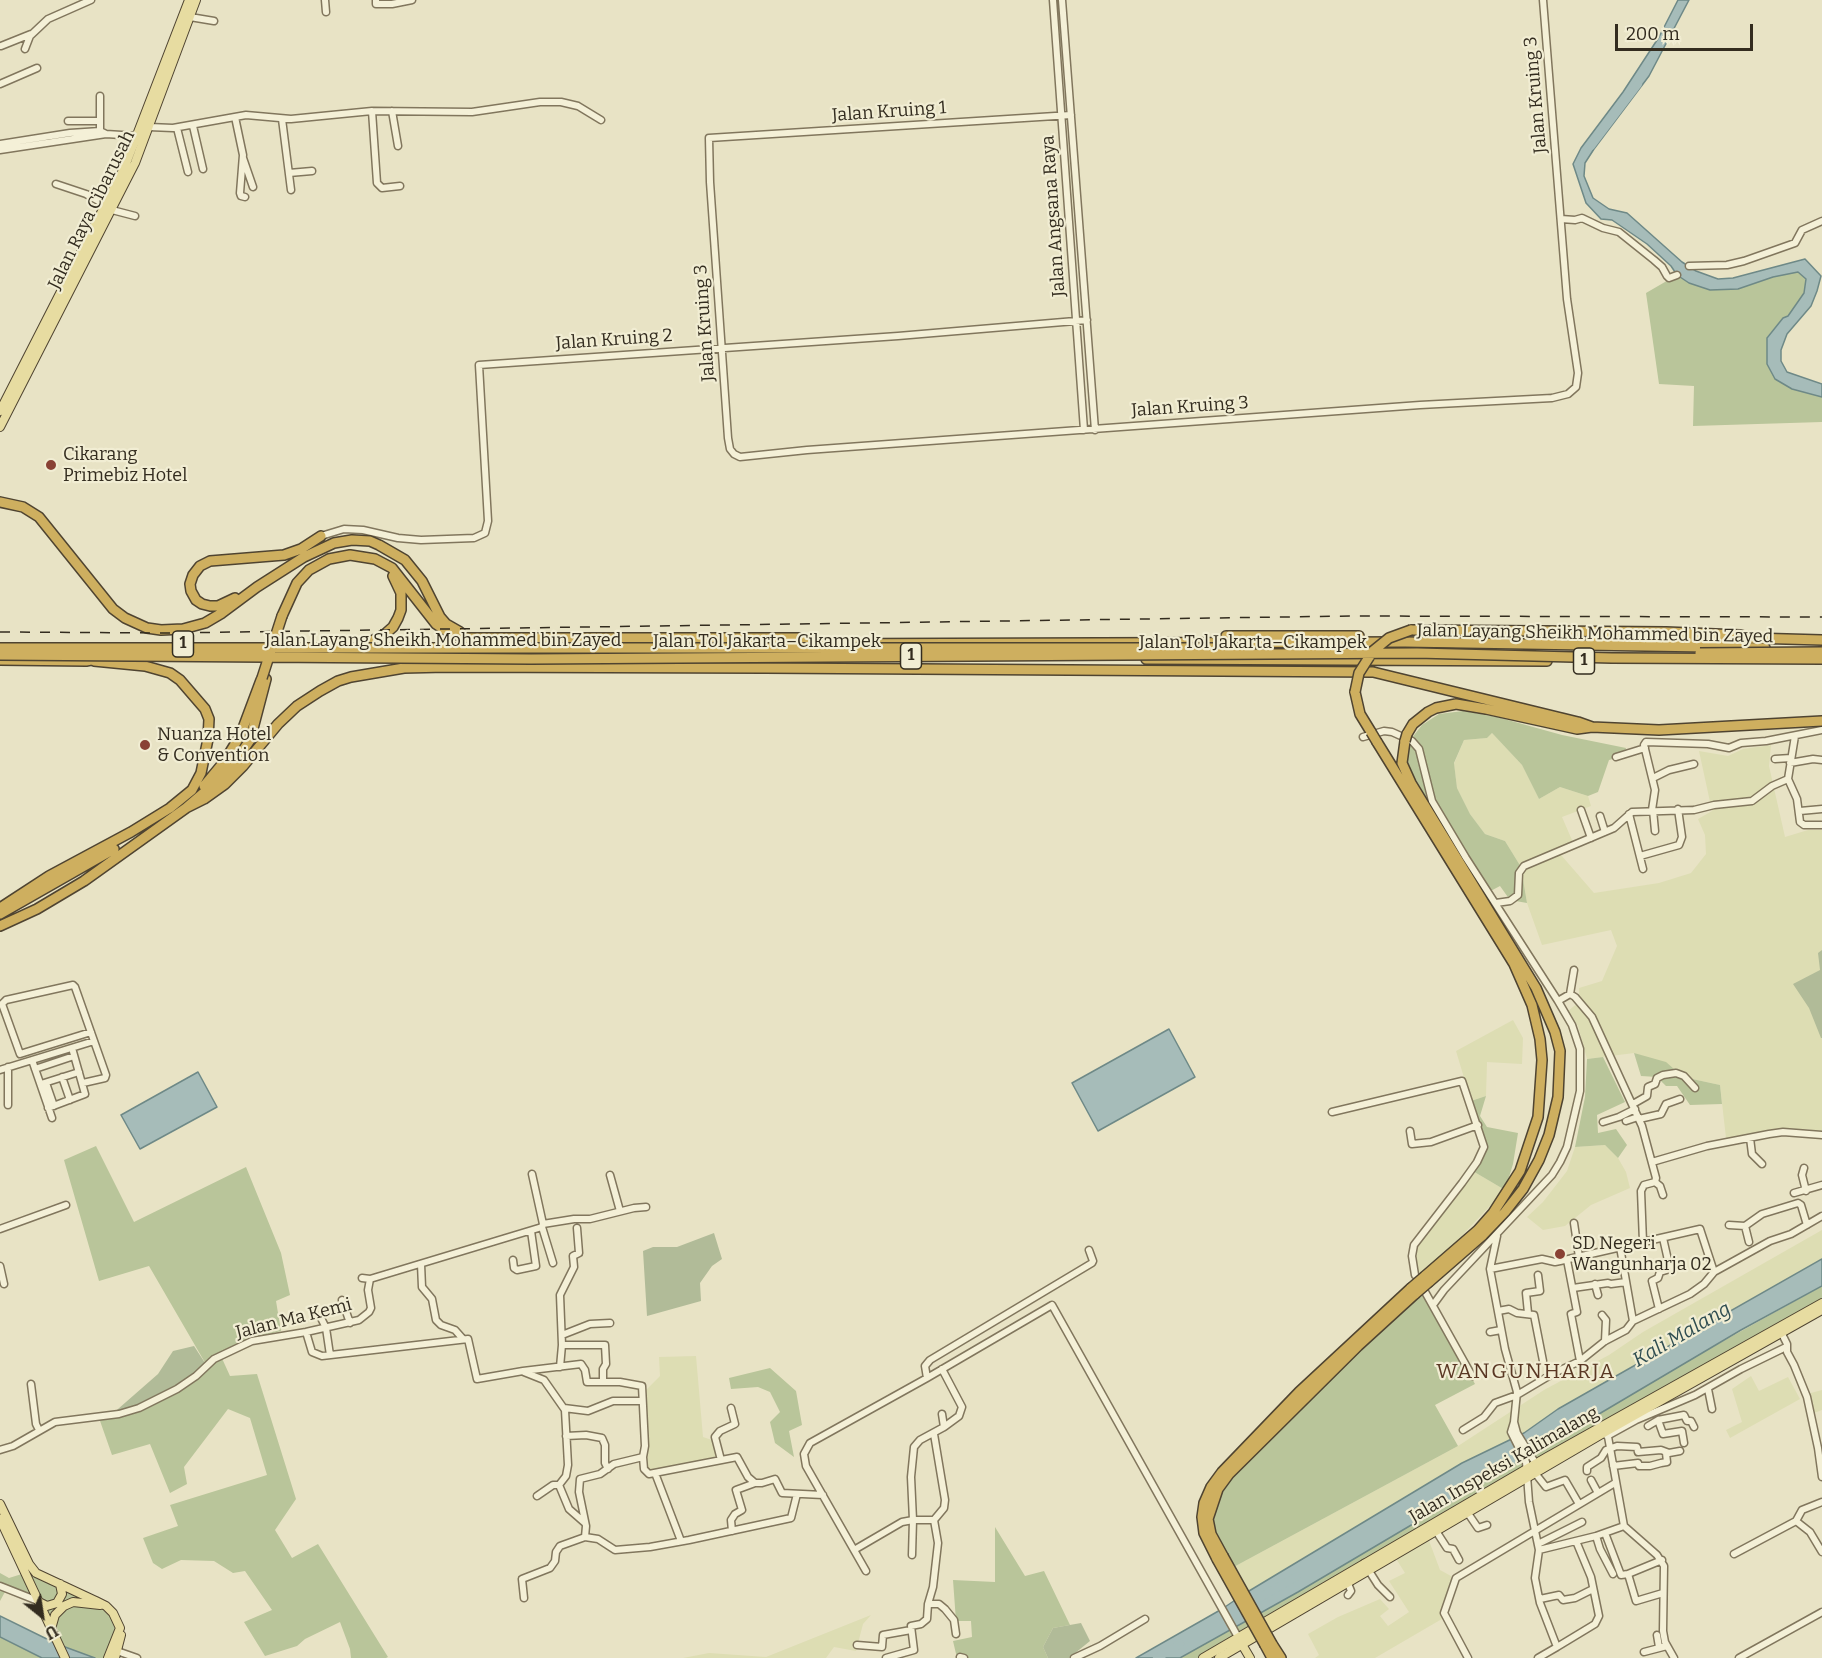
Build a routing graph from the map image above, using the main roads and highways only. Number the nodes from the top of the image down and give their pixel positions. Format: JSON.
{"nodes":[{"id":1,"x":189,"y":0,"type":"edge"},
{"id":2,"x":196,"y":0,"type":"edge"},
{"id":3,"x":109,"y":207,"type":"junction"},
{"id":4,"x":0,"y":411,"type":"edge"},
{"id":5,"x":0,"y":427,"type":"edge"},
{"id":6,"x":0,"y":502,"type":"edge"},
{"id":7,"x":321,"y":536,"type":"road end"},
{"id":8,"x":256,"y":587,"type":"junction"},
{"id":9,"x":284,"y":617,"type":"junction"},
{"id":10,"x":481,"y":638,"type":"junction"},
{"id":11,"x":1751,"y":638,"type":"junction"},
{"id":12,"x":1822,"y":640,"type":"edge"},
{"id":13,"x":366,"y":644,"type":"junction"},
{"id":14,"x":0,"y":646,"type":"edge"},
{"id":15,"x":1822,"y":650,"type":"edge"},
{"id":16,"x":0,"y":655,"type":"edge"},
{"id":17,"x":0,"y":660,"type":"edge"},
{"id":18,"x":86,"y":661,"type":"junction"},
{"id":19,"x":1822,"y":661,"type":"edge"},
{"id":20,"x":264,"y":678,"type":"junction"},
{"id":21,"x":1822,"y":721,"type":"edge"},
{"id":22,"x":1592,"y":727,"type":"junction"},
{"id":23,"x":186,"y":808,"type":"junction"},
{"id":24,"x":0,"y":908,"type":"edge"},
{"id":25,"x":0,"y":914,"type":"edge"},
{"id":26,"x":0,"y":926,"type":"edge"},
{"id":27,"x":1420,"y":1284,"type":"junction"},
{"id":28,"x":1822,"y":1303,"type":"edge"},
{"id":29,"x":1822,"y":1310,"type":"edge"},
{"id":30,"x":1780,"y":1330,"type":"junction"},
{"id":31,"x":1531,"y":1468,"type":"junction"},
{"id":32,"x":0,"y":1504,"type":"edge"},
{"id":33,"x":1465,"y":1509,"type":"junction"},
{"id":34,"x":0,"y":1519,"type":"edge"},
{"id":35,"x":1367,"y":1567,"type":"junction"},
{"id":36,"x":60,"y":1584,"type":"junction"},
{"id":37,"x":38,"y":1601,"type":"junction"},
{"id":38,"x":106,"y":1606,"type":"junction"},
{"id":39,"x":51,"y":1629,"type":"junction"},
{"id":40,"x":1239,"y":1639,"type":"junction"},
{"id":41,"x":1269,"y":1645,"type":"junction"},
{"id":42,"x":112,"y":1656,"type":"edge"},
{"id":43,"x":65,"y":1658,"type":"edge"},
{"id":44,"x":1203,"y":1658,"type":"edge"},
{"id":45,"x":1219,"y":1658,"type":"edge"},
{"id":46,"x":1250,"y":1658,"type":"edge"},
{"id":47,"x":1272,"y":1658,"type":"edge"},
{"id":48,"x":1281,"y":1658,"type":"edge"}],
"edges":[{"from":1,"to":3,"type":"main road","name":"Jalan Raya Cibarusah"},
{"from":2,"to":3,"type":"main road","name":"Jalan Raya Cibarusah"},
{"from":3,"to":4,"type":"main road","name":"Jalan Raya Cibarusah"},
{"from":3,"to":5,"type":"main road","name":"Jalan Raya Cibarusah"},
{"from":6,"to":8,"type":"highway"},
{"from":7,"to":8,"type":"highway"},
{"from":8,"to":10,"type":"highway"},
{"from":9,"to":10,"type":"highway"},
{"from":9,"to":13,"type":"highway"},
{"from":9,"to":20,"type":"highway","bridge":true},
{"from":10,"to":11,"type":"highway"},
{"from":11,"to":12,"type":"highway"},
{"from":11,"to":27,"type":"highway","bridge":true},
{"from":13,"to":14,"type":"highway","name":"Jalan Tol Jakarta–Cikampek","number":"1"},
{"from":13,"to":15,"type":"highway","name":"Jalan Tol Jakarta–Cikampek","number":"1"},
{"from":14,"to":15,"type":"highway","name":"Jalan Layang Sheikh Mohammed bin Zayed","number":"1","bridge":true},
{"from":16,"to":19,"type":"highway","name":"Jalan Layang Sheikh Mohammed bin Zayed","number":"1","bridge":true},
{"from":17,"to":18,"type":"highway","name":"Jalan Tol Jakarta–Cikampek","number":"1"},
{"from":18,"to":19,"type":"highway","name":"Jalan Tol Jakarta–Cikampek","number":"1"},
{"from":18,"to":24,"type":"highway"},
{"from":20,"to":23,"type":"highway"},
{"from":20,"to":25,"type":"highway"},
{"from":21,"to":22,"type":"highway"},
{"from":22,"to":23,"type":"highway"},
{"from":22,"to":27,"type":"highway"},
{"from":23,"to":26,"type":"highway"},
{"from":27,"to":41,"type":"highway","bridge":true},
{"from":28,"to":30,"type":"main road","name":"Jalan Inspeksi Kalimalang"},
{"from":29,"to":30,"type":"main road","name":"Jalan Inspeksi Kalimalang"},
{"from":30,"to":31,"type":"main road","name":"Jalan Inspeksi Kalimalang"},
{"from":30,"to":31,"type":"main road","name":"Jalan Inspeksi Kalimalang"},
{"from":31,"to":33,"type":"main road","name":"Jalan Inspeksi Kalimalang"},
{"from":32,"to":36,"type":"main road"},
{"from":33,"to":35,"type":"main road","name":"Jalan Inspeksi Kalimalang"},
{"from":33,"to":35,"type":"main road","name":"Jalan Inspeksi Kalimalang"},
{"from":34,"to":37,"type":"main road"},
{"from":35,"to":40,"type":"main road","name":"Jalan Inspeksi Kalimalang"},
{"from":36,"to":37,"type":"main road"},
{"from":36,"to":38,"type":"main road"},
{"from":37,"to":39,"type":"main road"},
{"from":38,"to":39,"type":"main road"},
{"from":38,"to":42,"type":"main road"},
{"from":39,"to":43,"type":"main road"},
{"from":40,"to":44,"type":"main road","name":"Jalan Inspeksi Kalimalang"},
{"from":40,"to":45,"type":"main road","name":"Jalan Inspeksi Kalimalang"},
{"from":40,"to":46,"type":"main road"},
{"from":41,"to":47,"type":"highway"},
{"from":41,"to":48,"type":"highway"}]}
